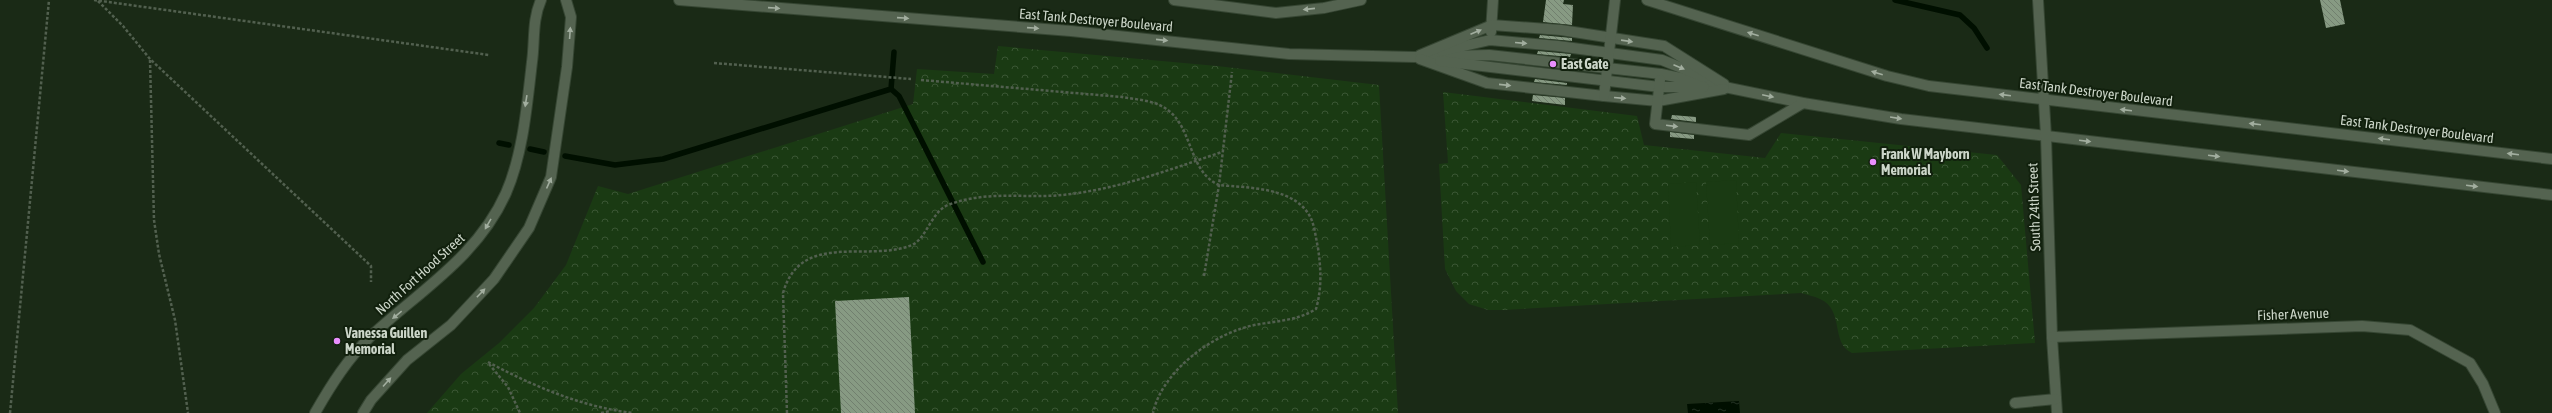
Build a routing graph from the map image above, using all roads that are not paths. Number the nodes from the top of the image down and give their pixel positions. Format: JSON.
{"nodes":[{"id":1,"x":541,"y":0,"type":"edge"},
{"id":2,"x":566,"y":0,"type":"edge"},
{"id":3,"x":679,"y":0,"type":"edge"},
{"id":4,"x":1174,"y":0,"type":"edge"},
{"id":5,"x":1361,"y":0,"type":"edge"},
{"id":6,"x":1494,"y":0,"type":"edge"},
{"id":7,"x":1615,"y":0,"type":"edge"},
{"id":8,"x":1647,"y":0,"type":"edge"},
{"id":9,"x":2038,"y":0,"type":"edge"},
{"id":10,"x":1492,"y":25,"type":"junction"},
{"id":11,"x":1611,"y":39,"type":"junction"},
{"id":12,"x":1490,"y":40,"type":"junction"},
{"id":13,"x":1664,"y":46,"type":"junction"},
{"id":14,"x":1609,"y":52,"type":"junction"},
{"id":15,"x":1489,"y":55,"type":"junction"},
{"id":16,"x":1414,"y":57,"type":"junction"},
{"id":17,"x":1662,"y":60,"type":"junction"},
{"id":18,"x":1488,"y":68,"type":"junction"},
{"id":19,"x":1607,"y":68,"type":"junction"},
{"id":20,"x":1661,"y":74,"type":"junction"},
{"id":21,"x":1606,"y":81,"type":"junction"},
{"id":22,"x":1487,"y":83,"type":"junction"},
{"id":23,"x":1660,"y":87,"type":"junction"},
{"id":24,"x":1729,"y":88,"type":"junction"},
{"id":25,"x":1604,"y":96,"type":"junction"},
{"id":26,"x":2044,"y":100,"type":"junction"},
{"id":27,"x":1658,"y":102,"type":"junction"},
{"id":28,"x":1803,"y":103,"type":"junction"},
{"id":29,"x":2046,"y":136,"type":"junction"},
{"id":30,"x":2552,"y":159,"type":"edge"},
{"id":31,"x":2552,"y":195,"type":"edge"},
{"id":32,"x":2052,"y":337,"type":"junction"},
{"id":33,"x":2056,"y":399,"type":"junction"},
{"id":34,"x":2015,"y":403,"type":"dead end"},
{"id":35,"x":315,"y":413,"type":"edge"},
{"id":36,"x":363,"y":413,"type":"edge"},
{"id":37,"x":2057,"y":413,"type":"edge"},
{"id":38,"x":2495,"y":413,"type":"edge"}],
"edges":[{"from":1,"to":35,"type":"street","name":"North Fort Hood Street","one_way":true},
{"from":36,"to":2,"type":"street","one_way":true},
{"from":3,"to":16,"type":"street","name":"East Tank Destroyer Boulevard","one_way":true},
{"from":5,"to":4,"type":"street","name":"East Tank Destroyer Boulevard","one_way":true},
{"from":6,"to":10,"type":"street"},
{"from":7,"to":11,"type":"street"},
{"from":26,"to":8,"type":"street","name":"East Tank Destroyer Boulevard","one_way":true},
{"from":9,"to":26,"type":"street","name":"South 24th Street"},
{"from":10,"to":11,"type":"street"},
{"from":10,"to":12,"type":"street"},
{"from":16,"to":10,"type":"street","one_way":true},
{"from":11,"to":13,"type":"street","one_way":true},
{"from":11,"to":14,"type":"street"},
{"from":12,"to":14,"type":"street","one_way":true},
{"from":12,"to":15,"type":"street"},
{"from":12,"to":16,"type":"street"},
{"from":13,"to":17,"type":"street"},
{"from":13,"to":24,"type":"street"},
{"from":14,"to":17,"type":"street"},
{"from":14,"to":19,"type":"street"},
{"from":15,"to":16,"type":"street"},
{"from":15,"to":18,"type":"street"},
{"from":15,"to":19,"type":"street"},
{"from":16,"to":18,"type":"street"},
{"from":16,"to":22,"type":"street"},
{"from":17,"to":20,"type":"street"},
{"from":17,"to":24,"type":"street","one_way":true},
{"from":18,"to":21,"type":"street"},
{"from":18,"to":22,"type":"street"},
{"from":19,"to":20,"type":"street"},
{"from":19,"to":21,"type":"street"},
{"from":20,"to":23,"type":"street"},
{"from":20,"to":24,"type":"street"},
{"from":21,"to":23,"type":"street"},
{"from":21,"to":25,"type":"street"},
{"from":22,"to":25,"type":"street","one_way":true},
{"from":23,"to":24,"type":"street"},
{"from":23,"to":27,"type":"street"},
{"from":24,"to":27,"type":"street"},
{"from":24,"to":28,"type":"street","one_way":true},
{"from":25,"to":27,"type":"street","one_way":true},
{"from":26,"to":29,"type":"street","name":"South 24th Street"},
{"from":30,"to":26,"type":"street","name":"East Tank Destroyer Boulevard","one_way":true},
{"from":27,"to":28,"type":"street","one_way":true},
{"from":28,"to":29,"type":"street","one_way":true},
{"from":29,"to":31,"type":"street","one_way":true},
{"from":29,"to":32,"type":"street","name":"South 24th Street"},
{"from":32,"to":33,"type":"street","name":"South 24th Street"},
{"from":32,"to":38,"type":"street","name":"Fisher Avenue"},
{"from":33,"to":34,"type":"street"},
{"from":33,"to":37,"type":"street","name":"South 24th Street"}]}
